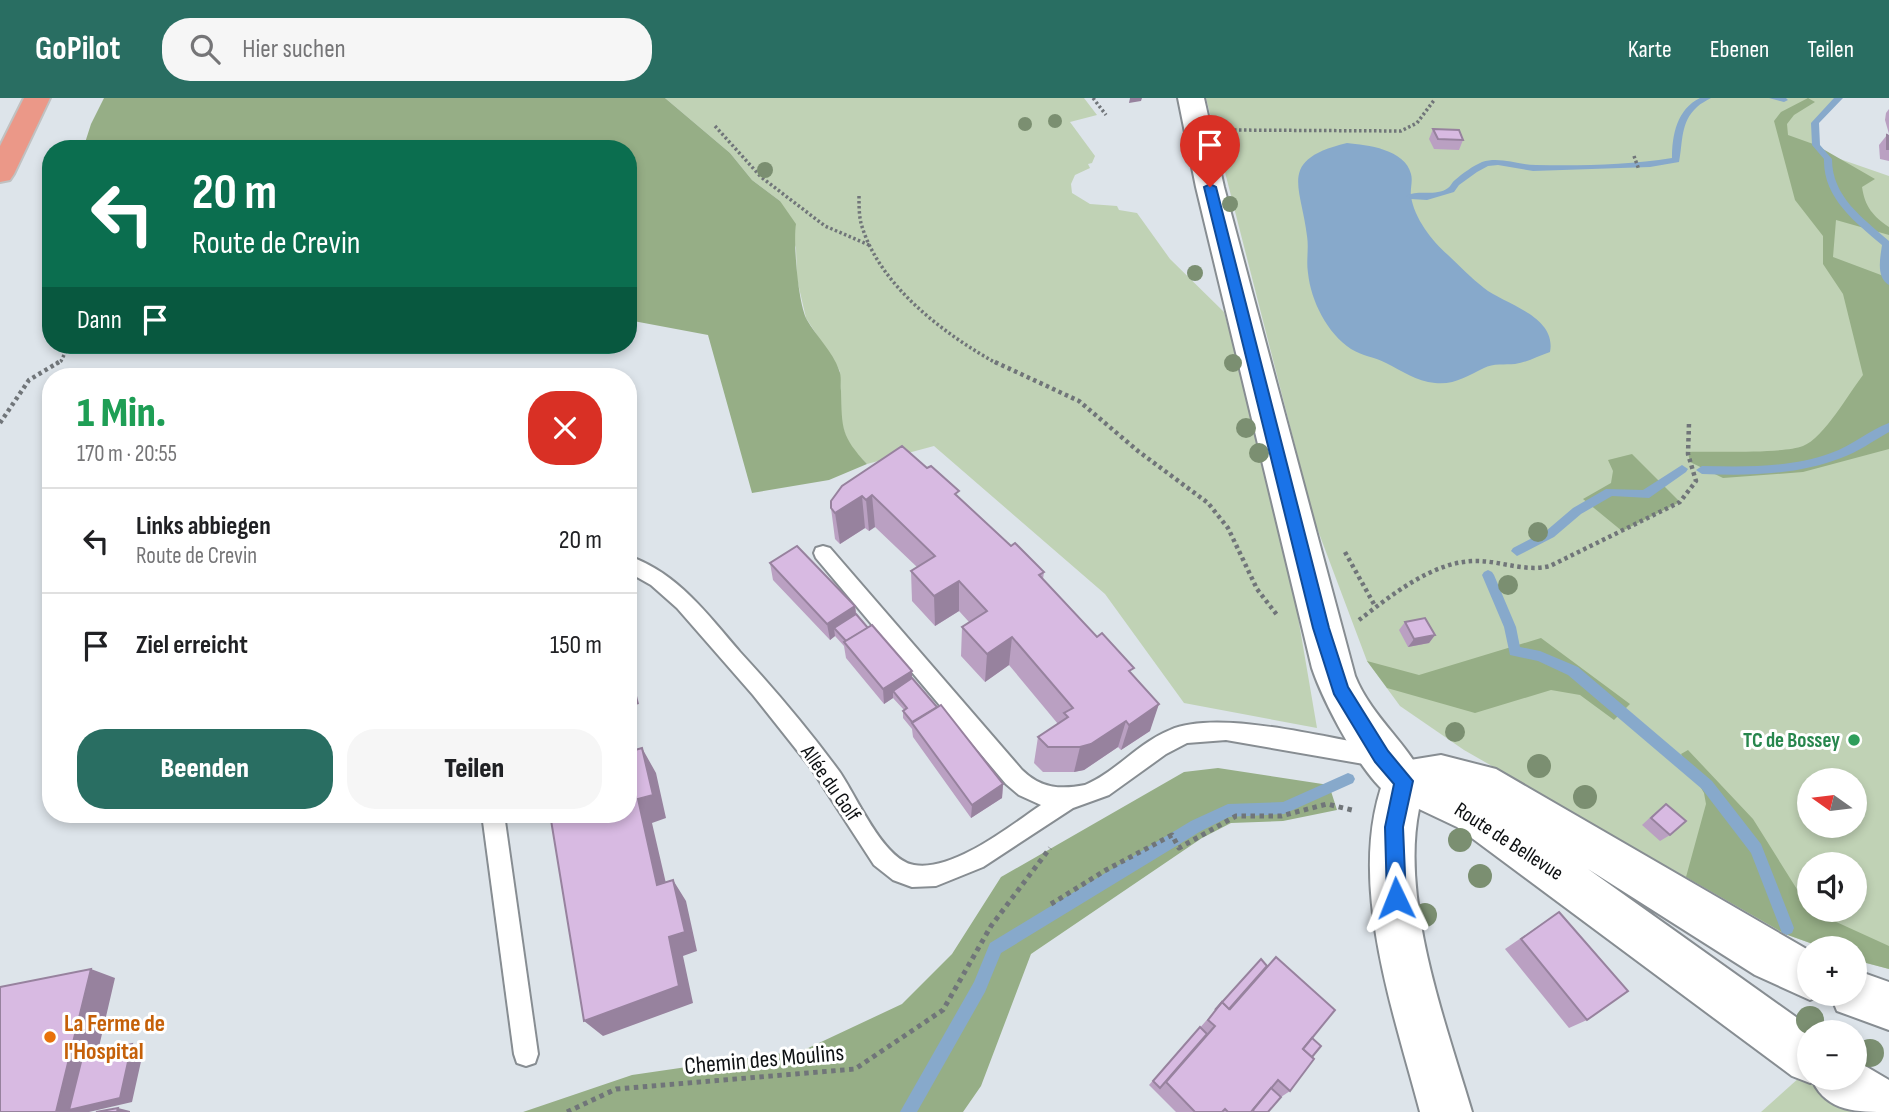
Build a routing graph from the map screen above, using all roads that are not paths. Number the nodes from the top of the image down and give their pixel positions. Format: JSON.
{"nodes":[{"id":1,"x":37,"y":98,"type":"edge"},
{"id":2,"x":1191,"y":98,"type":"edge"},
{"id":3,"x":0,"y":174,"type":"edge"},
{"id":4,"x":823,"y":553,"type":"dead end"},
{"id":5,"x":637,"y":567,"type":"edge"},
{"id":6,"x":1393,"y":769,"type":"junction"},
{"id":7,"x":1066,"y":800,"type":"junction"},
{"id":8,"x":494,"y":823,"type":"edge"},
{"id":9,"x":1797,"y":969,"type":"edge"},
{"id":10,"x":1867,"y":998,"type":"edge"},
{"id":11,"x":1889,"y":1006,"type":"edge"},
{"id":12,"x":1797,"y":1049,"type":"edge"},
{"id":13,"x":526,"y":1054,"type":"dead end"},
{"id":14,"x":1858,"y":1090,"type":"edge"},
{"id":15,"x":1889,"y":1108,"type":"edge"},
{"id":16,"x":1446,"y":1112,"type":"edge"}],
"edges":[{"from":1,"to":3,"type":"highway"},
{"from":2,"to":6,"type":"street"},
{"from":4,"to":7,"type":"lane","name":"Allée du Golf"},
{"from":5,"to":7,"type":"lane","name":"Allée du Golf"},
{"from":6,"to":7,"type":"lane","name":"Allée du Golf"},
{"from":6,"to":9,"type":"street","name":"Route de Bellevue"},
{"from":6,"to":12,"type":"street","name":"Route de Bellevue"},
{"from":6,"to":16,"type":"street"},
{"from":8,"to":13,"type":"lane"},
{"from":10,"to":11,"type":"street"},
{"from":14,"to":15,"type":"street"}]}
